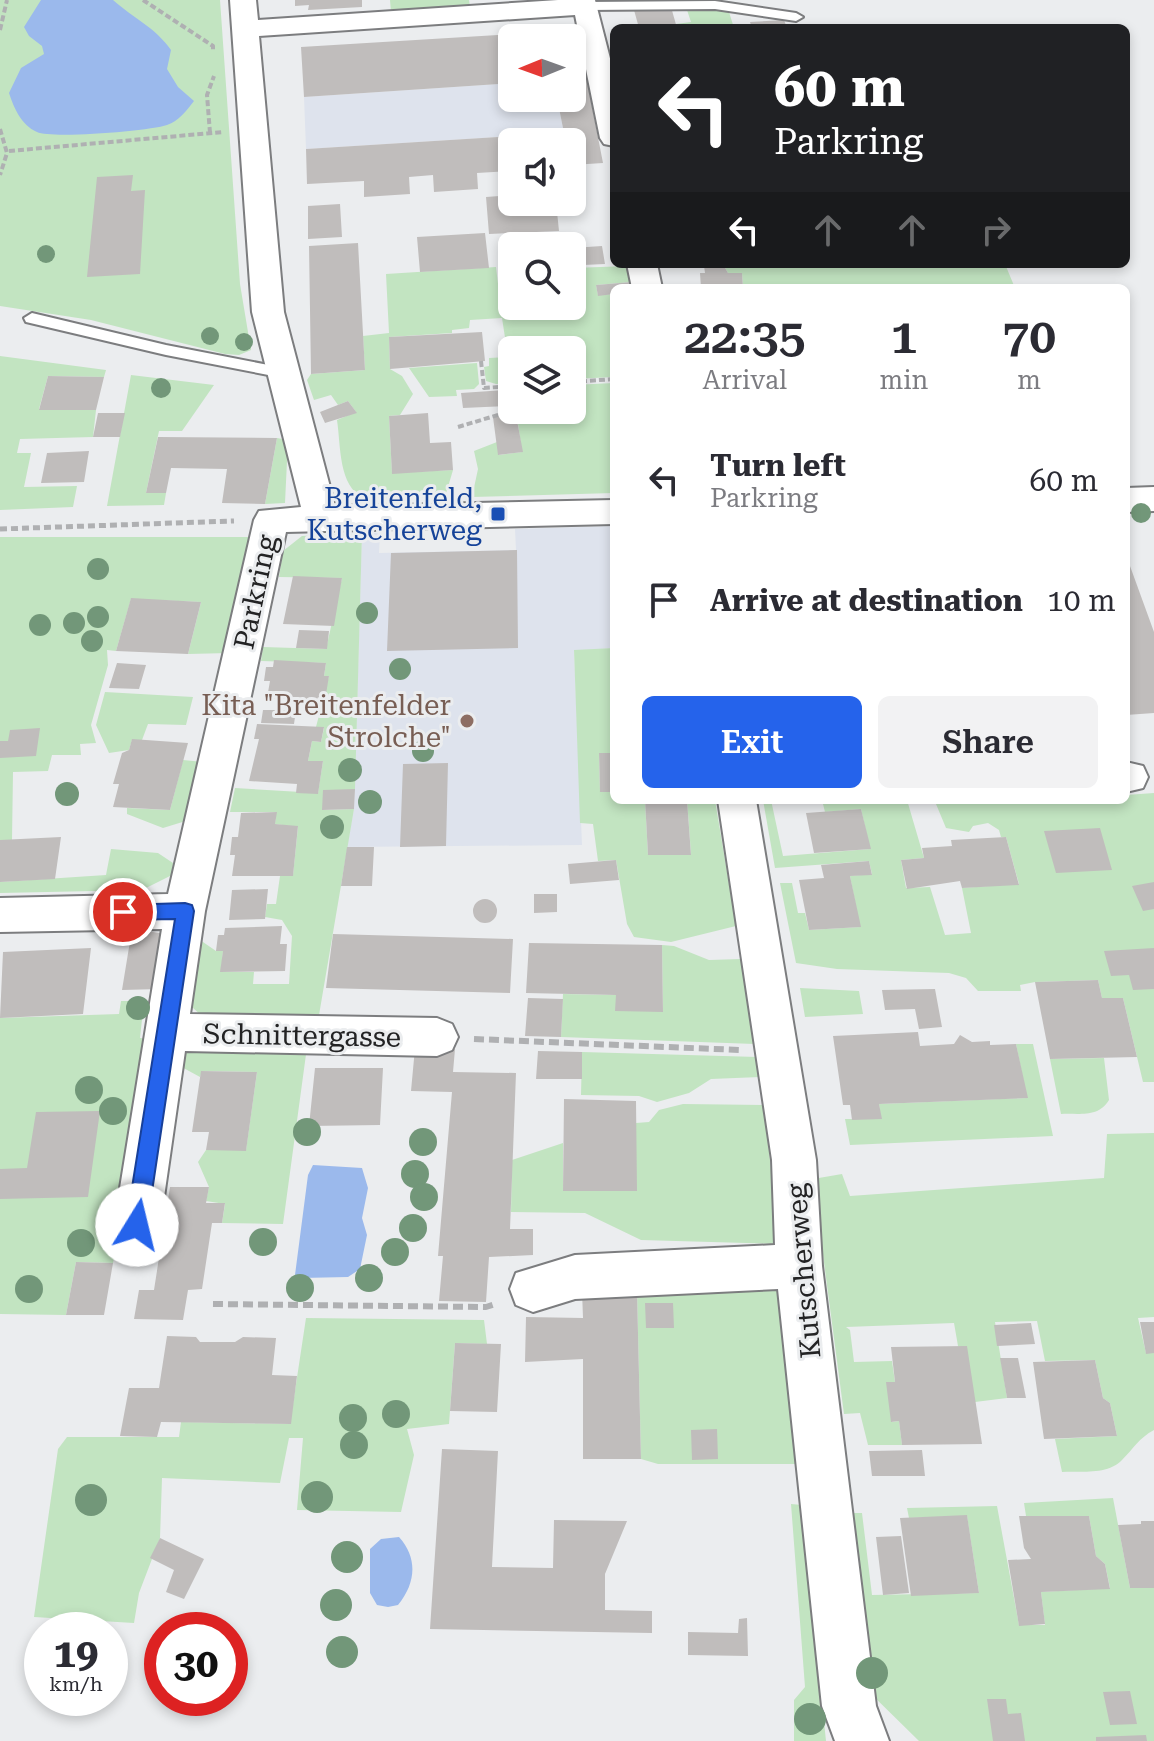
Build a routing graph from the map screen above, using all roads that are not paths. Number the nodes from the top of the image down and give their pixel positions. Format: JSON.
{"nodes":[{"id":1,"x":586,"y":6,"type":"junction"},
{"id":2,"x":244,"y":15,"type":"edge"},
{"id":3,"x":796,"y":17,"type":"dead end"},
{"id":4,"x":610,"y":119,"type":"edge"},
{"id":5,"x":32,"y":318,"type":"dead end"},
{"id":6,"x":284,"y":373,"type":"junction"},
{"id":7,"x":1154,"y":499,"type":"edge"},
{"id":8,"x":1130,"y":500,"type":"edge"},
{"id":9,"x":610,"y":512,"type":"edge"},
{"id":10,"x":320,"y":518,"type":"junction"},
{"id":11,"x":738,"y":804,"type":"edge"},
{"id":12,"x":185,"y":911,"type":"junction"},
{"id":13,"x":0,"y":915,"type":"edge"},
{"id":14,"x":166,"y":1032,"type":"junction"},
{"id":15,"x":437,"y":1037,"type":"road end"},
{"id":16,"x":137,"y":1225,"type":"dead end"},
{"id":17,"x":799,"y":1266,"type":"junction"},
{"id":18,"x":533,"y":1289,"type":"road end"},
{"id":19,"x":862,"y":1741,"type":"edge"}],
"edges":[{"from":1,"to":2,"type":"street"},
{"from":1,"to":3,"type":"lane"},
{"from":1,"to":4,"type":"street"},
{"from":2,"to":6,"type":"street","name":"Parkring"},
{"from":5,"to":6,"type":"lane"},
{"from":6,"to":10,"type":"street","name":"Parkring"},
{"from":7,"to":8,"type":"street"},
{"from":9,"to":10,"type":"street"},
{"from":10,"to":12,"type":"street","name":"Parkring"},
{"from":11,"to":17,"type":"street","name":"Kutscherweg"},
{"from":12,"to":13,"type":"street"},
{"from":12,"to":14,"type":"street","name":"Parkring"},
{"from":14,"to":15,"type":"street","name":"Schnittergasse"},
{"from":14,"to":16,"type":"street","name":"Parkring"},
{"from":17,"to":18,"type":"street"},
{"from":17,"to":19,"type":"street","name":"Kutscherweg"}]}
